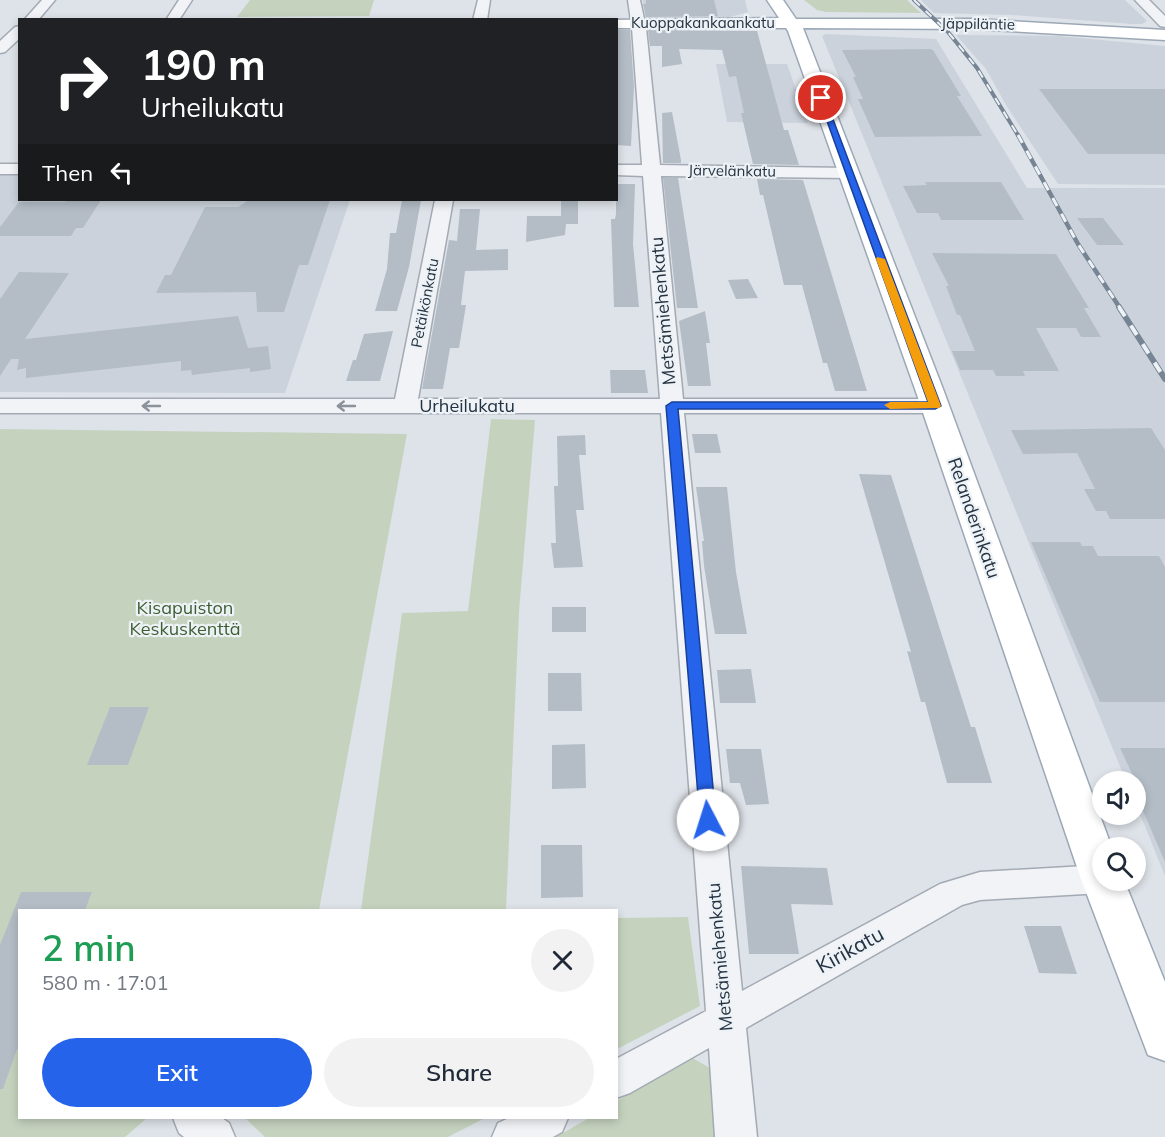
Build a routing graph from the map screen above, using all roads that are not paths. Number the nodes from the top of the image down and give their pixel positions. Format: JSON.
{"nodes":[{"id":1,"x":49,"y":0,"type":"edge"},
{"id":2,"x":186,"y":0,"type":"edge"},
{"id":3,"x":483,"y":0,"type":"edge"},
{"id":4,"x":1141,"y":0,"type":"edge"},
{"id":5,"x":783,"y":12,"type":"edge"},
{"id":6,"x":630,"y":16,"type":"edge"},
{"id":7,"x":32,"y":18,"type":"edge"},
{"id":8,"x":173,"y":18,"type":"edge"},
{"id":9,"x":480,"y":18,"type":"edge"},
{"id":10,"x":1165,"y":23,"type":"edge"},
{"id":11,"x":16,"y":25,"type":"edge"},
{"id":12,"x":1165,"y":35,"type":"edge"},
{"id":13,"x":0,"y":49,"type":"edge"},
{"id":14,"x":0,"y":169,"type":"edge"},
{"id":15,"x":18,"y":169,"type":"edge"},
{"id":16,"x":618,"y":170,"type":"edge"},
{"id":17,"x":651,"y":170,"type":"junction"},
{"id":18,"x":848,"y":172,"type":"junction"},
{"id":19,"x":444,"y":201,"type":"edge"},
{"id":20,"x":0,"y":406,"type":"edge"},
{"id":21,"x":405,"y":406,"type":"junction"},
{"id":22,"x":672,"y":406,"type":"junction"},
{"id":23,"x":935,"y":406,"type":"junction"},
{"id":24,"x":1092,"y":851,"type":"edge"},
{"id":25,"x":1092,"y":880,"type":"edge"},
{"id":26,"x":1107,"y":891,"type":"edge"},
{"id":27,"x":726,"y":1020,"type":"junction"},
{"id":28,"x":1165,"y":1040,"type":"edge"},
{"id":29,"x":618,"y":1079,"type":"edge"},
{"id":30,"x":546,"y":1119,"type":"edge"},
{"id":31,"x":513,"y":1137,"type":"edge"},
{"id":32,"x":736,"y":1137,"type":"edge"}],
"edges":[{"from":1,"to":7,"type":"street"},
{"from":2,"to":8,"type":"street"},
{"from":3,"to":9,"type":"street"},
{"from":4,"to":10,"type":"street"},
{"from":5,"to":6,"type":"main road","name":"Kuoppakankaankatu"},
{"from":5,"to":12,"type":"main road","name":"Jäppiläntie"},
{"from":5,"to":18,"type":"main road","name":"Relanderinkatu"},
{"from":6,"to":17,"type":"street","name":"Metsämiehenkatu"},
{"from":11,"to":13,"type":"street"},
{"from":14,"to":15,"type":"street"},
{"from":16,"to":17,"type":"street","name":"Järvelänkatu"},
{"from":17,"to":18,"type":"street","name":"Järvelänkatu"},
{"from":17,"to":22,"type":"street","name":"Metsämiehenkatu"},
{"from":18,"to":23,"type":"main road","name":"Relanderinkatu"},
{"from":19,"to":21,"type":"street","name":"Petäikönkatu"},
{"from":21,"to":20,"type":"street","name":"Urheilukatu","one_way":true},
{"from":21,"to":22,"type":"street","name":"Urheilukatu"},
{"from":22,"to":23,"type":"street","name":"Urheilukatu"},
{"from":22,"to":27,"type":"street","name":"Metsämiehenkatu"},
{"from":23,"to":24,"type":"main road","name":"Relanderinkatu"},
{"from":25,"to":27,"type":"street","name":"Kirikatu"},
{"from":26,"to":28,"type":"main road","name":"Relanderinkatu"},
{"from":27,"to":29,"type":"street","name":"Kirikatu"},
{"from":27,"to":32,"type":"street","name":"Metsämiehenkatu"},
{"from":30,"to":31,"type":"street"}]}
